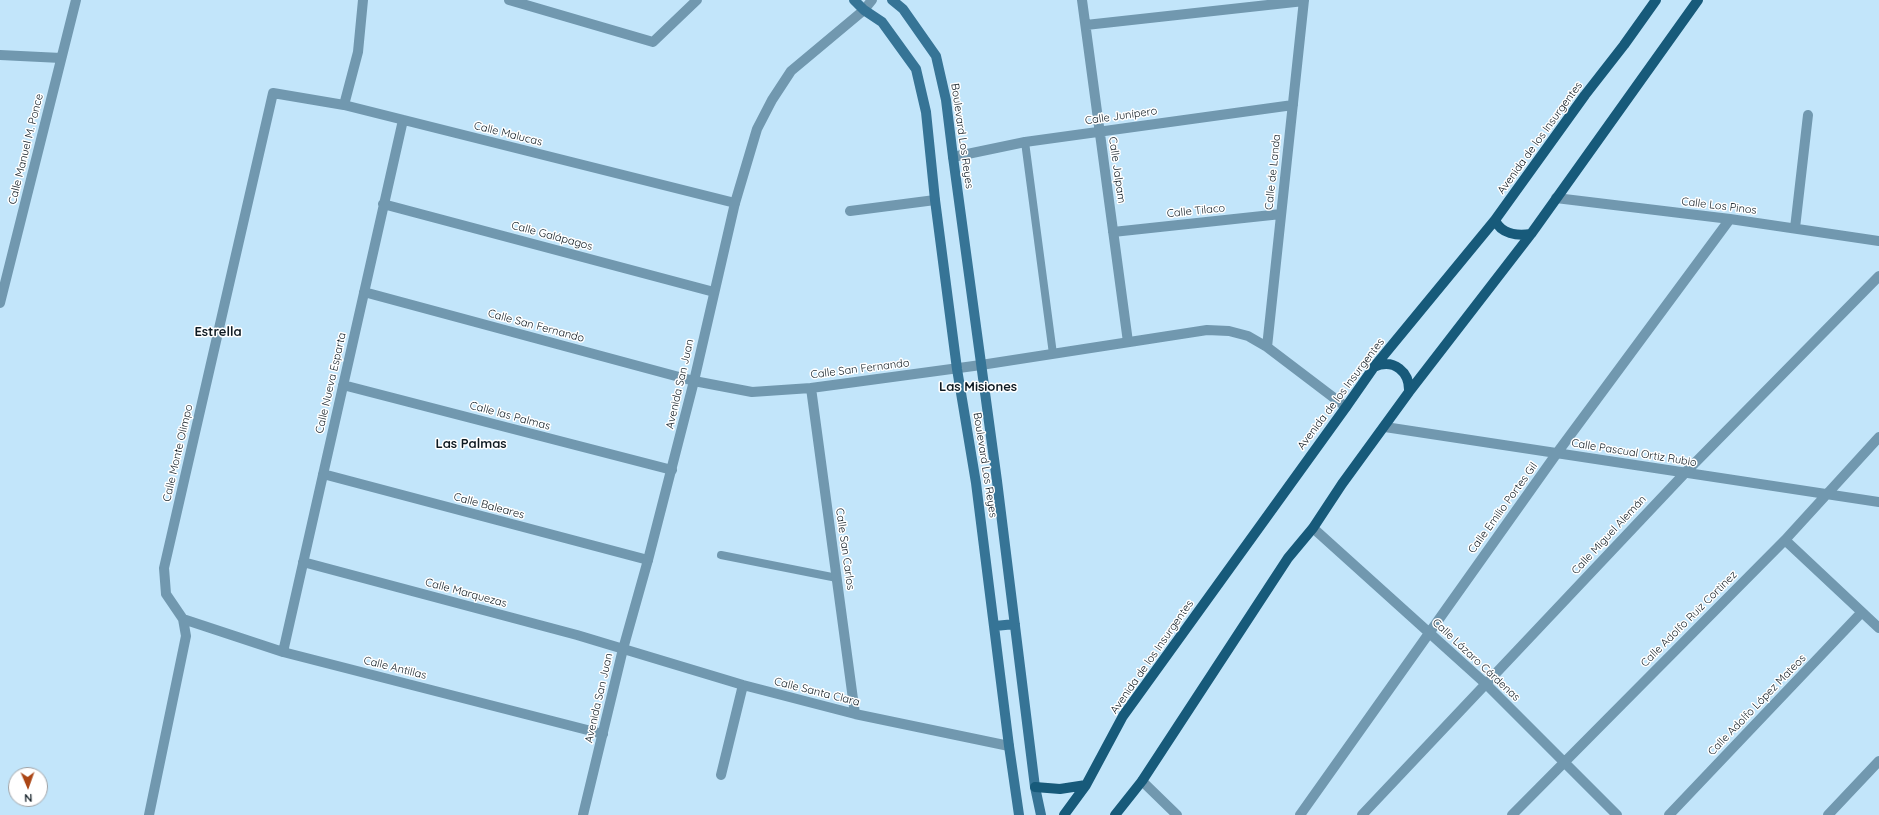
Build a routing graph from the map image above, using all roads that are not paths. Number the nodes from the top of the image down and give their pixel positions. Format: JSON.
{"nodes":[{"id":1,"x":76,"y":0,"type":"edge"},
{"id":2,"x":363,"y":0,"type":"edge"},
{"id":3,"x":509,"y":0,"type":"edge"},
{"id":4,"x":697,"y":0,"type":"edge"},
{"id":5,"x":854,"y":0,"type":"edge"},
{"id":6,"x":872,"y":0,"type":"edge"},
{"id":7,"x":892,"y":0,"type":"edge"},
{"id":8,"x":1082,"y":0,"type":"edge"},
{"id":9,"x":1304,"y":0,"type":"edge"},
{"id":10,"x":1656,"y":0,"type":"edge"},
{"id":11,"x":1698,"y":0,"type":"edge"},
{"id":12,"x":864,"y":10,"type":"junction"},
{"id":13,"x":1086,"y":25,"type":"junction"},
{"id":14,"x":0,"y":55,"type":"edge"},
{"id":15,"x":61,"y":58,"type":"junction"},
{"id":16,"x":273,"y":93,"type":"joint"},
{"id":17,"x":1293,"y":104,"type":"junction"},
{"id":18,"x":344,"y":105,"type":"junction"},
{"id":19,"x":1808,"y":115,"type":"dead end"},
{"id":20,"x":403,"y":120,"type":"junction"},
{"id":21,"x":1100,"y":131,"type":"junction"},
{"id":22,"x":1025,"y":142,"type":"junction"},
{"id":23,"x":953,"y":157,"type":"junction"},
{"id":24,"x":1556,"y":198,"type":"junction"},
{"id":25,"x":935,"y":200,"type":"junction"},
{"id":26,"x":735,"y":203,"type":"junction"},
{"id":27,"x":383,"y":204,"type":"junction"},
{"id":28,"x":850,"y":211,"type":"dead end"},
{"id":29,"x":1281,"y":214,"type":"junction"},
{"id":30,"x":1730,"y":219,"type":"junction"},
{"id":31,"x":1496,"y":220,"type":"junction"},
{"id":32,"x":1795,"y":228,"type":"junction"},
{"id":33,"x":1113,"y":232,"type":"junction"},
{"id":34,"x":1531,"y":234,"type":"junction"},
{"id":35,"x":1879,"y":241,"type":"edge"},
{"id":36,"x":1879,"y":276,"type":"edge"},
{"id":37,"x":364,"y":292,"type":"junction"},
{"id":38,"x":714,"y":292,"type":"junction"},
{"id":39,"x":0,"y":303,"type":"edge"},
{"id":40,"x":1128,"y":342,"type":"junction"},
{"id":41,"x":1267,"y":347,"type":"junction"},
{"id":42,"x":1053,"y":354,"type":"junction"},
{"id":43,"x":981,"y":366,"type":"junction"},
{"id":44,"x":1374,"y":367,"type":"junction"},
{"id":45,"x":957,"y":369,"type":"junction"},
{"id":46,"x":694,"y":381,"type":"junction"},
{"id":47,"x":343,"y":385,"type":"junction"},
{"id":48,"x":812,"y":388,"type":"junction"},
{"id":49,"x":1409,"y":392,"type":"junction"},
{"id":50,"x":1346,"y":406,"type":"junction"},
{"id":51,"x":1385,"y":427,"type":"junction"},
{"id":52,"x":1879,"y":436,"type":"edge"},
{"id":53,"x":1557,"y":453,"type":"junction"},
{"id":54,"x":672,"y":470,"type":"junction"},
{"id":55,"x":1685,"y":472,"type":"junction"},
{"id":56,"x":323,"y":474,"type":"junction"},
{"id":57,"x":1826,"y":494,"type":"junction"},
{"id":58,"x":1879,"y":502,"type":"edge"},
{"id":59,"x":1313,"y":528,"type":"junction"},
{"id":60,"x":1785,"y":540,"type":"junction"},
{"id":61,"x":721,"y":555,"type":"dead end"},
{"id":62,"x":648,"y":560,"type":"junction"},
{"id":63,"x":303,"y":562,"type":"junction"},
{"id":64,"x":837,"y":578,"type":"junction"},
{"id":65,"x":1862,"y":612,"type":"junction"},
{"id":66,"x":184,"y":619,"type":"junction"},
{"id":67,"x":1015,"y":624,"type":"junction"},
{"id":68,"x":995,"y":626,"type":"junction"},
{"id":69,"x":1879,"y":628,"type":"edge"},
{"id":70,"x":1429,"y":632,"type":"junction"},
{"id":71,"x":623,"y":648,"type":"junction"},
{"id":72,"x":283,"y":652,"type":"junction"},
{"id":73,"x":1486,"y":684,"type":"junction"},
{"id":74,"x":743,"y":685,"type":"junction"},
{"id":75,"x":855,"y":714,"type":"junction"},
{"id":76,"x":603,"y":734,"type":"junction"},
{"id":77,"x":1009,"y":746,"type":"junction"},
{"id":78,"x":1879,"y":761,"type":"edge"},
{"id":79,"x":1564,"y":762,"type":"junction"},
{"id":80,"x":721,"y":775,"type":"dead end"},
{"id":81,"x":1142,"y":781,"type":"junction"},
{"id":82,"x":1086,"y":785,"type":"junction"},
{"id":83,"x":1035,"y":787,"type":"junction"},
{"id":84,"x":149,"y":815,"type":"edge"},
{"id":85,"x":583,"y":815,"type":"edge"},
{"id":86,"x":1019,"y":815,"type":"edge"},
{"id":87,"x":1041,"y":815,"type":"edge"},
{"id":88,"x":1064,"y":815,"type":"edge"},
{"id":89,"x":1115,"y":815,"type":"edge"},
{"id":90,"x":1177,"y":815,"type":"edge"},
{"id":91,"x":1300,"y":815,"type":"edge"},
{"id":92,"x":1362,"y":815,"type":"edge"},
{"id":93,"x":1512,"y":815,"type":"edge"},
{"id":94,"x":1617,"y":815,"type":"edge"},
{"id":95,"x":1668,"y":815,"type":"edge"},
{"id":96,"x":1828,"y":815,"type":"edge"}],
"edges":[{"from":1,"to":15,"type":"street","name":"Calle Manuel M. Ponce"},
{"from":2,"to":18,"type":"street"},
{"from":3,"to":4,"type":"street"},
{"from":5,"to":12,"type":"main road","name":"Boulevard Los Reyes"},
{"from":6,"to":12,"type":"street","name":"Avenida San Juan"},
{"from":7,"to":23,"type":"main road","name":"Boulevard Los Reyes"},
{"from":8,"to":13,"type":"street","name":"Calle Jalpam"},
{"from":9,"to":13,"type":"street"},
{"from":9,"to":17,"type":"street","name":"Calle de Landa"},
{"from":10,"to":31,"type":"main road","name":"Avenida de los Insurgentes"},
{"from":11,"to":24,"type":"main road"},
{"from":12,"to":25,"type":"main road","name":"Boulevard Los Reyes"},
{"from":12,"to":26,"type":"street","name":"Avenida San Juan"},
{"from":13,"to":21,"type":"street","name":"Calle Jalpam"},
{"from":14,"to":15,"type":"street"},
{"from":15,"to":39,"type":"street","name":"Calle Manuel M. Ponce"},
{"from":16,"to":18,"type":"street","name":"Calle Malucas"},
{"from":16,"to":66,"type":"street","name":"Calle Monte Olimpo"},
{"from":17,"to":21,"type":"street","name":"Calle Junípero"},
{"from":17,"to":29,"type":"street","name":"Calle de Landa"},
{"from":18,"to":20,"type":"street","name":"Calle Malucas"},
{"from":19,"to":32,"type":"street"},
{"from":20,"to":26,"type":"street","name":"Calle Malucas"},
{"from":20,"to":27,"type":"street","name":"Calle Nueva Esparta"},
{"from":21,"to":22,"type":"street","name":"Calle Junípero"},
{"from":21,"to":33,"type":"street","name":"Calle Jalpam"},
{"from":22,"to":23,"type":"street","name":"Calle Junípero"},
{"from":22,"to":42,"type":"lane"},
{"from":23,"to":43,"type":"main road","name":"Boulevard Los Reyes"},
{"from":24,"to":30,"type":"street","name":"Calle Los Pinos"},
{"from":24,"to":34,"type":"main road"},
{"from":25,"to":28,"type":"street"},
{"from":25,"to":45,"type":"main road","name":"Boulevard Los Reyes"},
{"from":26,"to":38,"type":"street","name":"Avenida San Juan"},
{"from":27,"to":37,"type":"street","name":"Calle Nueva Esparta"},
{"from":27,"to":38,"type":"street","name":"Calle Galápagos"},
{"from":29,"to":33,"type":"street","name":"Calle Tilaco"},
{"from":29,"to":41,"type":"street","name":"Calle de Landa"},
{"from":30,"to":32,"type":"street","name":"Calle Los Pinos"},
{"from":30,"to":53,"type":"street","name":"Calle Emilio Portes Gil"},
{"from":31,"to":34,"type":"main road"},
{"from":31,"to":44,"type":"main road","name":"Avenida de los Insurgentes"},
{"from":32,"to":35,"type":"street","name":"Calle Los Pinos"},
{"from":33,"to":40,"type":"street","name":"Calle Jalpam"},
{"from":34,"to":49,"type":"main road"},
{"from":36,"to":55,"type":"street","name":"Calle Miguel Alemán"},
{"from":37,"to":46,"type":"street","name":"Calle San Fernando"},
{"from":37,"to":47,"type":"street","name":"Calle Nueva Esparta"},
{"from":38,"to":46,"type":"street","name":"Avenida San Juan"},
{"from":40,"to":41,"type":"street","name":"Calle San Fernando"},
{"from":40,"to":42,"type":"street","name":"Calle San Fernando"},
{"from":41,"to":50,"type":"street","name":"Calle San Fernando"},
{"from":42,"to":43,"type":"street","name":"Calle San Fernando"},
{"from":43,"to":45,"type":"street","name":"Calle San Fernando"},
{"from":43,"to":67,"type":"main road","name":"Boulevard Los Reyes"},
{"from":44,"to":49,"type":"main road"},
{"from":44,"to":50,"type":"main road","name":"Avenida de los Insurgentes"},
{"from":45,"to":48,"type":"street","name":"Calle San Fernando"},
{"from":45,"to":68,"type":"main road","name":"Boulevard Los Reyes"},
{"from":46,"to":48,"type":"street","name":"Calle San Fernando"},
{"from":46,"to":54,"type":"street","name":"Avenida San Juan"},
{"from":47,"to":54,"type":"street","name":"Calle las Palmas"},
{"from":47,"to":56,"type":"street","name":"Calle Nueva Esparta"},
{"from":48,"to":64,"type":"street","name":"Calle San Carlos"},
{"from":49,"to":51,"type":"main road"},
{"from":50,"to":82,"type":"main road","name":"Avenida de los Insurgentes"},
{"from":51,"to":53,"type":"street","name":"Calle Pascual Ortiz Rubio"},
{"from":51,"to":59,"type":"main road"},
{"from":52,"to":57,"type":"street","name":"Calle Adolfo Ruiz Cortinez"},
{"from":53,"to":55,"type":"street","name":"Calle Pascual Ortiz Rubio"},
{"from":53,"to":70,"type":"street","name":"Calle Emilio Portes Gil"},
{"from":54,"to":62,"type":"street","name":"Avenida San Juan"},
{"from":55,"to":57,"type":"street","name":"Calle Pascual Ortiz Rubio"},
{"from":55,"to":73,"type":"street","name":"Calle Miguel Alemán"},
{"from":56,"to":62,"type":"street","name":"Calle Baleares"},
{"from":56,"to":63,"type":"street","name":"Calle Nueva Esparta"},
{"from":57,"to":58,"type":"street","name":"Calle Pascual Ortiz Rubio"},
{"from":57,"to":60,"type":"street","name":"Calle Adolfo Ruiz Cortinez"},
{"from":59,"to":70,"type":"street","name":"Calle Lázaro Cárdenas"},
{"from":59,"to":81,"type":"main road"},
{"from":60,"to":65,"type":"street"},
{"from":60,"to":79,"type":"street","name":"Calle Adolfo Ruiz Cortinez"},
{"from":61,"to":64,"type":"lane"},
{"from":62,"to":71,"type":"street","name":"Avenida San Juan"},
{"from":63,"to":71,"type":"street","name":"Calle Marquezas"},
{"from":63,"to":72,"type":"street","name":"Calle Nueva Esparta"},
{"from":64,"to":75,"type":"street","name":"Calle San Carlos"},
{"from":65,"to":69,"type":"street"},
{"from":65,"to":95,"type":"street","name":"Calle Adolfo López Mateos"},
{"from":66,"to":72,"type":"street","name":"Calle Antillas"},
{"from":66,"to":84,"type":"street"},
{"from":67,"to":68,"type":"main road"},
{"from":67,"to":83,"type":"main road","name":"Boulevard Los Reyes"},
{"from":68,"to":77,"type":"main road","name":"Boulevard Los Reyes"},
{"from":70,"to":73,"type":"street","name":"Calle Lázaro Cárdenas"},
{"from":70,"to":91,"type":"street","name":"Calle Emilio Portes Gil"},
{"from":71,"to":74,"type":"street","name":"Calle Santa Clara"},
{"from":71,"to":76,"type":"street","name":"Avenida San Juan"},
{"from":72,"to":76,"type":"street","name":"Calle Antillas"},
{"from":73,"to":79,"type":"street","name":"Calle Lázaro Cárdenas"},
{"from":73,"to":92,"type":"street","name":"Calle Miguel Alemán"},
{"from":74,"to":75,"type":"street","name":"Calle Santa Clara"},
{"from":74,"to":80,"type":"street"},
{"from":75,"to":77,"type":"street","name":"Calle Santa Clara"},
{"from":76,"to":85,"type":"street","name":"Avenida San Juan"},
{"from":77,"to":86,"type":"main road","name":"Boulevard Los Reyes"},
{"from":78,"to":96,"type":"street"},
{"from":79,"to":93,"type":"street","name":"Calle Adolfo Ruiz Cortinez"},
{"from":79,"to":94,"type":"street","name":"Calle Lázaro Cárdenas"},
{"from":81,"to":89,"type":"main road"},
{"from":81,"to":90,"type":"street"},
{"from":82,"to":83,"type":"main road"},
{"from":82,"to":88,"type":"main road","name":"Avenida de los Insurgentes"},
{"from":83,"to":87,"type":"main road","name":"Boulevard Los Reyes"}]}
